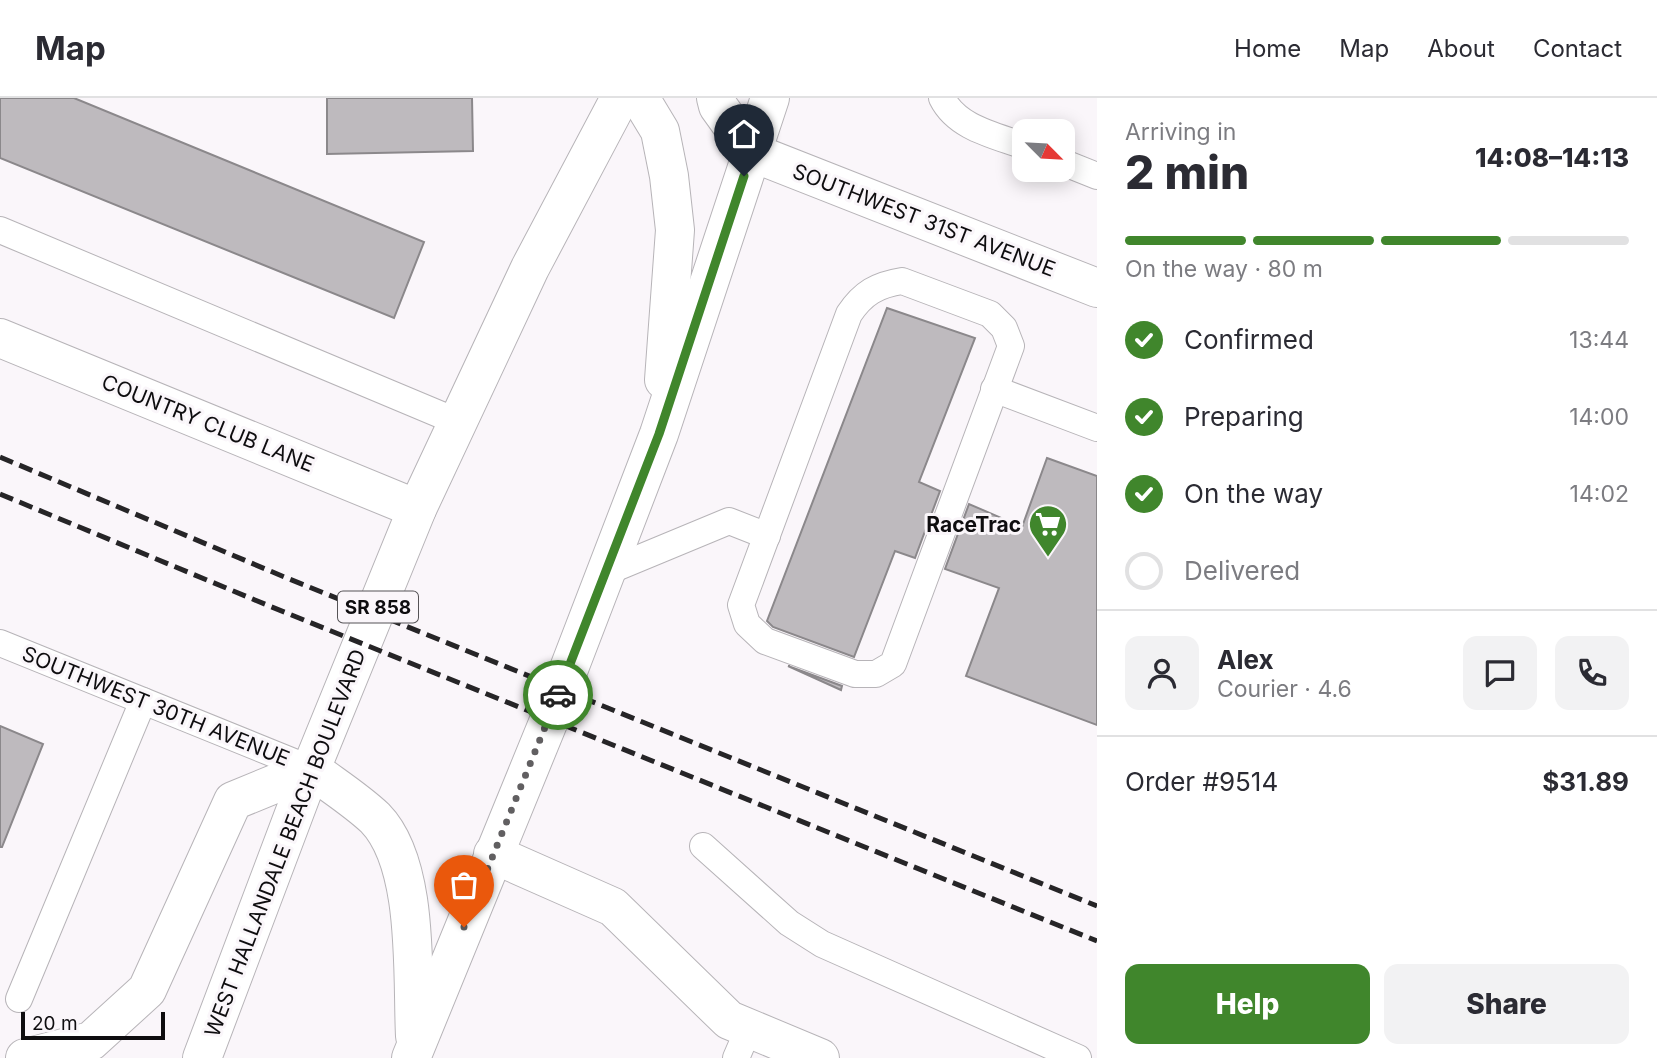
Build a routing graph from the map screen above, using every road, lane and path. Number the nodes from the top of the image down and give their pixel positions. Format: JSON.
{"nodes":[{"id":1,"x":620,"y":98,"type":"edge"},
{"id":2,"x":640,"y":98,"type":"edge"},
{"id":3,"x":716,"y":98,"type":"edge"},
{"id":4,"x":770,"y":98,"type":"edge"},
{"id":5,"x":942,"y":98,"type":"edge"},
{"id":6,"x":1012,"y":141,"type":"edge"},
{"id":7,"x":751,"y":152,"type":"junction"},
{"id":8,"x":1075,"y":167,"type":"edge"},
{"id":9,"x":1097,"y":176,"type":"edge"},
{"id":10,"x":0,"y":230,"type":"edge"},
{"id":11,"x":1097,"y":288,"type":"edge"},
{"id":12,"x":0,"y":338,"type":"edge"},
{"id":13,"x":995,"y":389,"type":"junction"},
{"id":14,"x":458,"y":422,"type":"junction"},
{"id":15,"x":1097,"y":428,"type":"edge"},
{"id":16,"x":659,"y":434,"type":"junction"},
{"id":17,"x":417,"y":509,"type":"junction"},
{"id":18,"x":767,"y":536,"type":"junction"},
{"id":19,"x":606,"y":572,"type":"junction"},
{"id":20,"x":0,"y":643,"type":"edge"},
{"id":21,"x":143,"y":701,"type":"junction"},
{"id":22,"x":311,"y":769,"type":"junction"},
{"id":23,"x":703,"y":846,"type":"dead end"},
{"id":24,"x":493,"y":854,"type":"junction"},
{"id":25,"x":19,"y":999,"type":"dead end"},
{"id":26,"x":742,"y":1043,"type":"edge"},
{"id":27,"x":413,"y":1053,"type":"edge"},
{"id":28,"x":25,"y":1058,"type":"edge"},
{"id":29,"x":202,"y":1058,"type":"edge"},
{"id":30,"x":820,"y":1058,"type":"edge"},
{"id":31,"x":1078,"y":1058,"type":"edge"}],
"edges":[{"from":1,"to":14,"type":"main road","name":"WEST HALLANDALE BEACH BOULEVARD","number":"SR 858"},
{"from":2,"to":16,"type":"main road"},
{"from":3,"to":7,"type":"main road"},
{"from":4,"to":7,"type":"main road"},
{"from":5,"to":6,"type":"lane"},
{"from":7,"to":11,"type":"main road","name":"SOUTHWEST 31ST AVENUE"},
{"from":7,"to":16,"type":"main road"},
{"from":8,"to":9,"type":"lane"},
{"from":10,"to":14,"type":"lane"},
{"from":12,"to":17,"type":"main road","name":"COUNTRY CLUB LANE"},
{"from":13,"to":15,"type":"lane"},
{"from":13,"to":18,"type":"lane"},
{"from":13,"to":18,"type":"lane"},
{"from":14,"to":17,"type":"main road","name":"WEST HALLANDALE BEACH BOULEVARD","number":"SR 858"},
{"from":16,"to":19,"type":"main road"},
{"from":17,"to":22,"type":"main road","name":"WEST HALLANDALE BEACH BOULEVARD","number":"SR 858"},
{"from":18,"to":19,"type":"lane"},
{"from":19,"to":24,"type":"main road"},
{"from":20,"to":21,"type":"lane","name":"SOUTHWEST 30TH AVENUE"},
{"from":21,"to":22,"type":"lane","name":"SOUTHWEST 30TH AVENUE"},
{"from":21,"to":25,"type":"lane"},
{"from":22,"to":27,"type":"main road"},
{"from":22,"to":28,"type":"main road"},
{"from":22,"to":29,"type":"main road","name":"WEST HALLANDALE BEACH BOULEVARD","number":"SR 858"},
{"from":23,"to":31,"type":"lane"},
{"from":24,"to":26,"type":"main road"},
{"from":24,"to":27,"type":"main road"},
{"from":26,"to":30,"type":"main road"}]}
